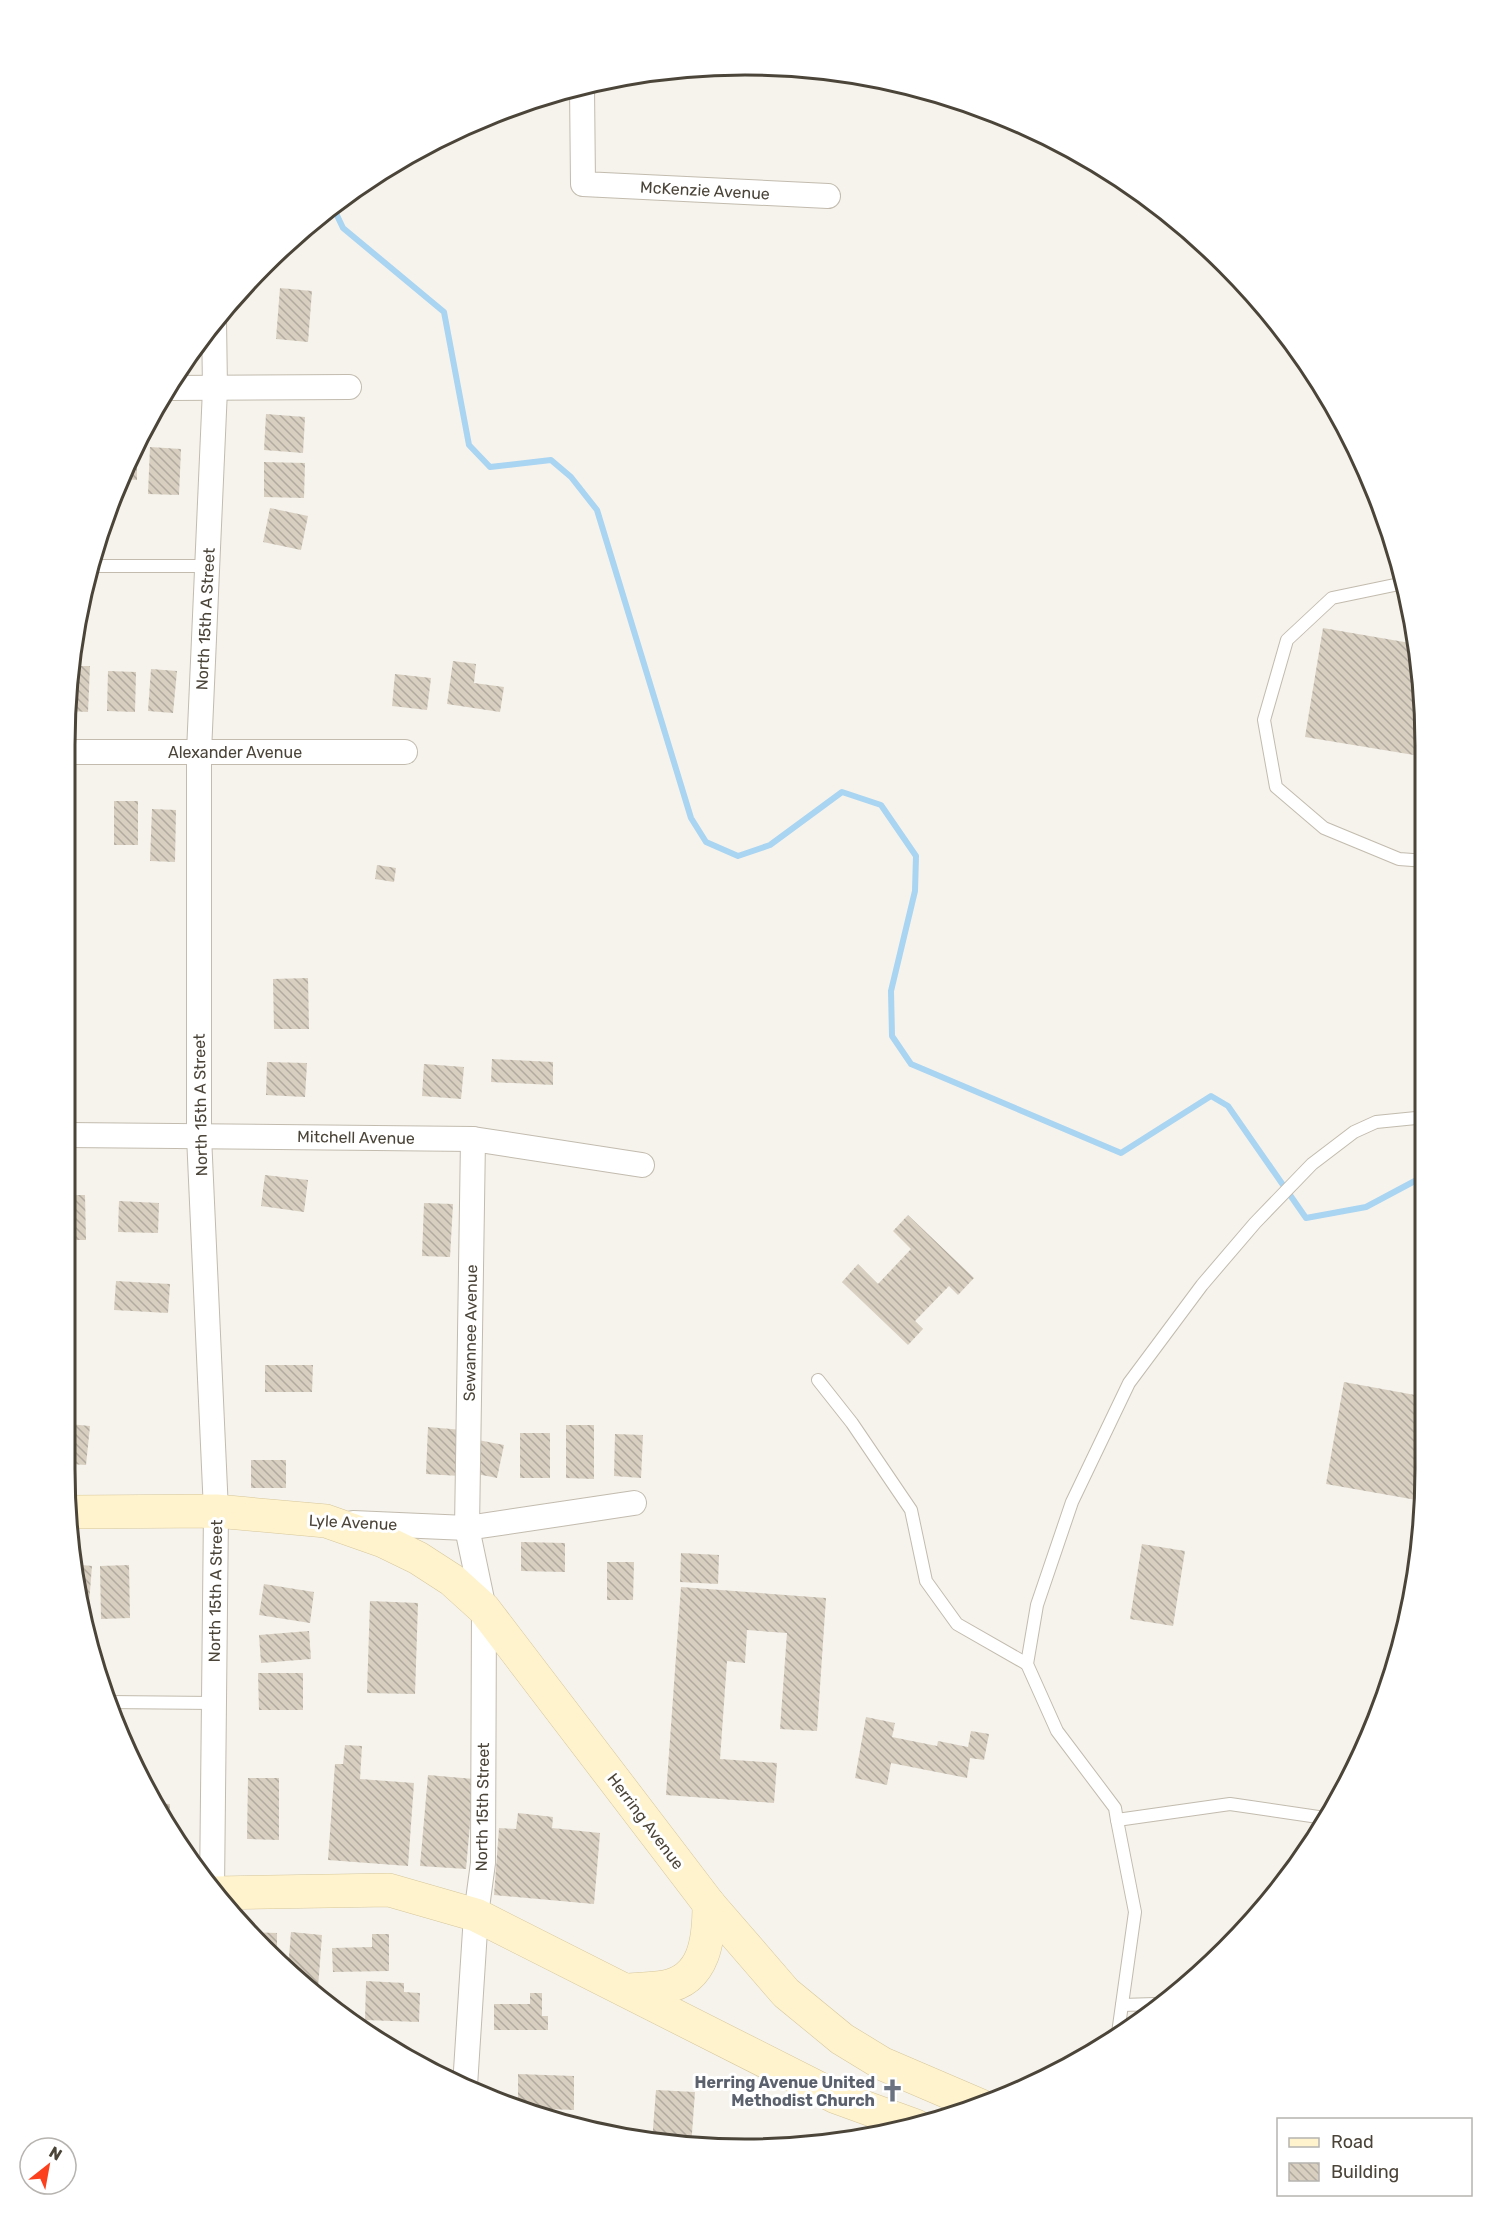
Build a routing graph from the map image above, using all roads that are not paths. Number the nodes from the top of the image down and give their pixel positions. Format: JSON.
{"nodes":[{"id":1,"x":582,"y":96,"type":"edge"},
{"id":2,"x":828,"y":196,"type":"dead end"},
{"id":3,"x":214,"y":336,"type":"edge"},
{"id":4,"x":349,"y":387,"type":"dead end"},
{"id":5,"x":179,"y":388,"type":"edge"},
{"id":6,"x":215,"y":388,"type":"junction"},
{"id":7,"x":100,"y":566,"type":"edge"},
{"id":8,"x":207,"y":566,"type":"junction"},
{"id":9,"x":1395,"y":585,"type":"edge"},
{"id":10,"x":75,"y":752,"type":"edge"},
{"id":11,"x":199,"y":752,"type":"junction"},
{"id":12,"x":405,"y":752,"type":"dead end"},
{"id":13,"x":1415,"y":860,"type":"edge"},
{"id":14,"x":1415,"y":1118,"type":"edge"},
{"id":15,"x":75,"y":1135,"type":"edge"},
{"id":16,"x":199,"y":1136,"type":"junction"},
{"id":17,"x":473,"y":1139,"type":"junction"},
{"id":18,"x":642,"y":1165,"type":"dead end"},
{"id":19,"x":818,"y":1380,"type":"dead end"},
{"id":20,"x":634,"y":1503,"type":"dead end"},
{"id":21,"x":216,"y":1511,"type":"junction"},
{"id":22,"x":76,"y":1512,"type":"edge"},
{"id":23,"x":326,"y":1521,"type":"junction"},
{"id":24,"x":467,"y":1528,"type":"junction"},
{"id":25,"x":484,"y":1609,"type":"junction"},
{"id":26,"x":1027,"y":1664,"type":"junction"},
{"id":27,"x":118,"y":1702,"type":"edge"},
{"id":28,"x":214,"y":1703,"type":"junction"},
{"id":29,"x":1317,"y":1817,"type":"edge"},
{"id":30,"x":1117,"y":1820,"type":"junction"},
{"id":31,"x":214,"y":1878,"type":"edge"},
{"id":32,"x":225,"y":1892,"type":"edge"},
{"id":33,"x":709,"y":1904,"type":"junction"},
{"id":34,"x":476,"y":1915,"type":"junction"},
{"id":35,"x":627,"y":1990,"type":"junction"},
{"id":36,"x":1148,"y":2004,"type":"edge"},
{"id":37,"x":1122,"y":2005,"type":"junction"},
{"id":38,"x":1119,"y":2024,"type":"edge"},
{"id":39,"x":466,"y":2077,"type":"edge"},
{"id":40,"x":968,"y":2100,"type":"edge"},
{"id":41,"x":900,"y":2120,"type":"edge"}],
"edges":[{"from":1,"to":2,"type":"street","name":"McKenzie Avenue"},
{"from":3,"to":6,"type":"street","name":"North 15th A Street"},
{"from":4,"to":6,"type":"street"},
{"from":5,"to":6,"type":"street"},
{"from":6,"to":8,"type":"street","name":"North 15th A Street"},
{"from":7,"to":8,"type":"lane"},
{"from":8,"to":11,"type":"street","name":"North 15th A Street"},
{"from":9,"to":13,"type":"lane"},
{"from":10,"to":11,"type":"street","name":"Alexander Avenue"},
{"from":11,"to":12,"type":"street","name":"Alexander Avenue"},
{"from":11,"to":16,"type":"street","name":"North 15th A Street"},
{"from":14,"to":26,"type":"lane"},
{"from":15,"to":16,"type":"street","name":"Mitchell Avenue"},
{"from":16,"to":17,"type":"street","name":"Mitchell Avenue"},
{"from":16,"to":21,"type":"street","name":"North 15th A Street"},
{"from":17,"to":18,"type":"street","name":"Mitchell Avenue"},
{"from":17,"to":24,"type":"street","name":"Sewannee Avenue"},
{"from":19,"to":26,"type":"lane"},
{"from":20,"to":24,"type":"street","name":"Lyle Avenue"},
{"from":21,"to":22,"type":"main road","name":"Lyle Avenue"},
{"from":21,"to":23,"type":"main road","name":"Lyle Avenue"},
{"from":21,"to":28,"type":"street","name":"North 15th A Street"},
{"from":23,"to":24,"type":"street","name":"Lyle Avenue"},
{"from":23,"to":25,"type":"main road","name":"Herring Avenue"},
{"from":24,"to":25,"type":"street","name":"North 15th Street"},
{"from":25,"to":33,"type":"main road","name":"Herring Avenue"},
{"from":25,"to":34,"type":"street","name":"North 15th Street"},
{"from":26,"to":30,"type":"lane"},
{"from":27,"to":28,"type":"lane"},
{"from":28,"to":31,"type":"street","name":"North 15th A Street"},
{"from":29,"to":30,"type":"lane"},
{"from":30,"to":37,"type":"lane"},
{"from":32,"to":34,"type":"main road"},
{"from":33,"to":35,"type":"main road"},
{"from":33,"to":40,"type":"main road","name":"Herring Avenue"},
{"from":34,"to":35,"type":"main road"},
{"from":34,"to":39,"type":"street","name":"North 15th Street"},
{"from":35,"to":41,"type":"main road"},
{"from":36,"to":37,"type":"lane"},
{"from":37,"to":38,"type":"lane"}]}
